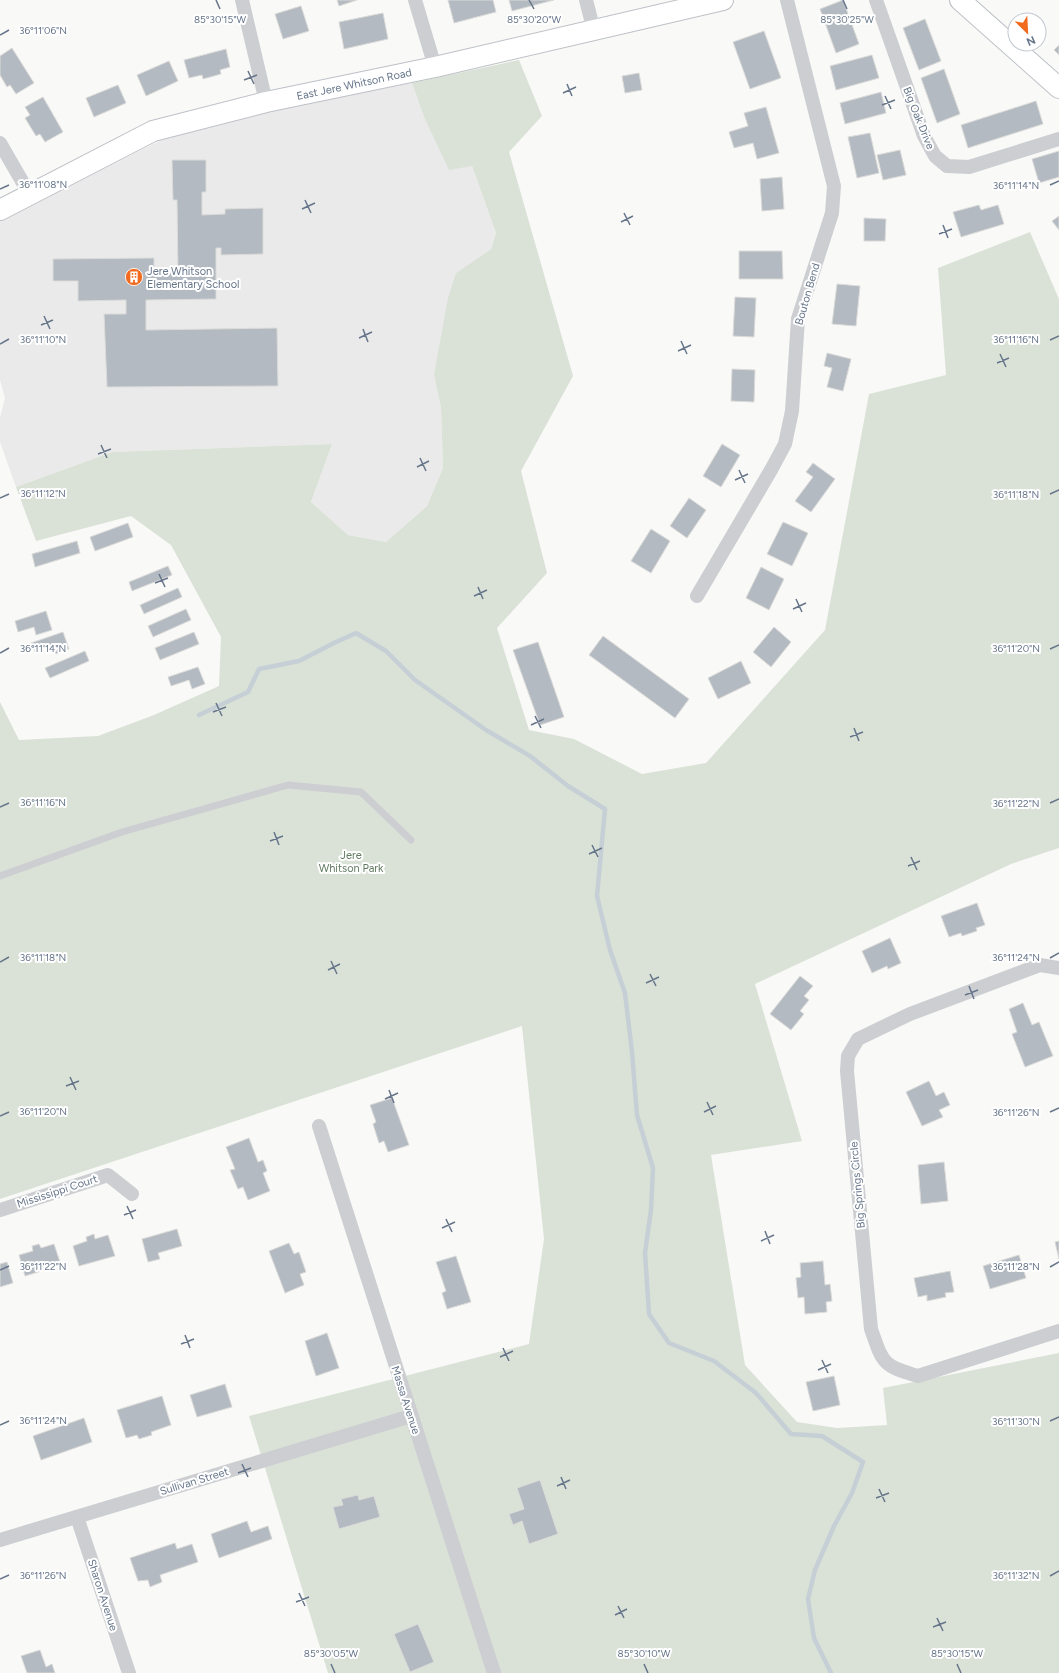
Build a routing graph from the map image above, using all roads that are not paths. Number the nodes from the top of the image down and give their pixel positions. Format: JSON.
{"nodes":[{"id":1,"x":242,"y":0,"type":"edge"},
{"id":2,"x":415,"y":0,"type":"edge"},
{"id":3,"x":586,"y":0,"type":"edge"},
{"id":4,"x":723,"y":0,"type":"edge"},
{"id":5,"x":786,"y":0,"type":"edge"},
{"id":6,"x":876,"y":0,"type":"edge"},
{"id":7,"x":960,"y":0,"type":"edge"},
{"id":8,"x":594,"y":31,"type":"junction"},
{"id":9,"x":435,"y":67,"type":"junction"},
{"id":10,"x":1059,"y":88,"type":"edge"},
{"id":11,"x":266,"y":102,"type":"junction"},
{"id":12,"x":1059,"y":139,"type":"edge"},
{"id":13,"x":0,"y":143,"type":"edge"},
{"id":14,"x":30,"y":195,"type":"junction"},
{"id":15,"x":0,"y":210,"type":"edge"},
{"id":16,"x":697,"y":596,"type":"dead end"},
{"id":17,"x":411,"y":840,"type":"dead end"},
{"id":18,"x":0,"y":876,"type":"edge"},
{"id":19,"x":1059,"y":968,"type":"edge"},
{"id":20,"x":319,"y":1126,"type":"dead end"},
{"id":21,"x":132,"y":1194,"type":"dead end"},
{"id":22,"x":0,"y":1210,"type":"edge"},
{"id":23,"x":1059,"y":1331,"type":"edge"},
{"id":24,"x":411,"y":1416,"type":"junction"},
{"id":25,"x":77,"y":1517,"type":"junction"},
{"id":26,"x":0,"y":1540,"type":"edge"},
{"id":27,"x":129,"y":1673,"type":"edge"},
{"id":28,"x":494,"y":1673,"type":"edge"}],
"edges":[{"from":1,"to":11,"type":"street"},
{"from":2,"to":9,"type":"street"},
{"from":3,"to":8,"type":"street"},
{"from":4,"to":8,"type":"street","name":"East Jere Whitson Road"},
{"from":5,"to":16,"type":"street","name":"Bouton Bend"},
{"from":6,"to":12,"type":"street","name":"Big Oak Drive"},
{"from":7,"to":10,"type":"street"},
{"from":8,"to":9,"type":"street","name":"East Jere Whitson Road"},
{"from":9,"to":11,"type":"street","name":"East Jere Whitson Road"},
{"from":11,"to":14,"type":"street","name":"East Jere Whitson Road"},
{"from":13,"to":14,"type":"street"},
{"from":14,"to":15,"type":"street","name":"East Jere Whitson Road"},
{"from":17,"to":18,"type":"lane"},
{"from":19,"to":23,"type":"street","name":"Big Springs Circle"},
{"from":20,"to":24,"type":"street","name":"Massa Avenue"},
{"from":21,"to":22,"type":"street","name":"Mississippi Court"},
{"from":24,"to":25,"type":"street","name":"Sullivan Street"},
{"from":24,"to":28,"type":"street","name":"Massa Avenue"},
{"from":25,"to":26,"type":"street","name":"Sullivan Street"},
{"from":25,"to":27,"type":"street","name":"Sharon Avenue"}]}
